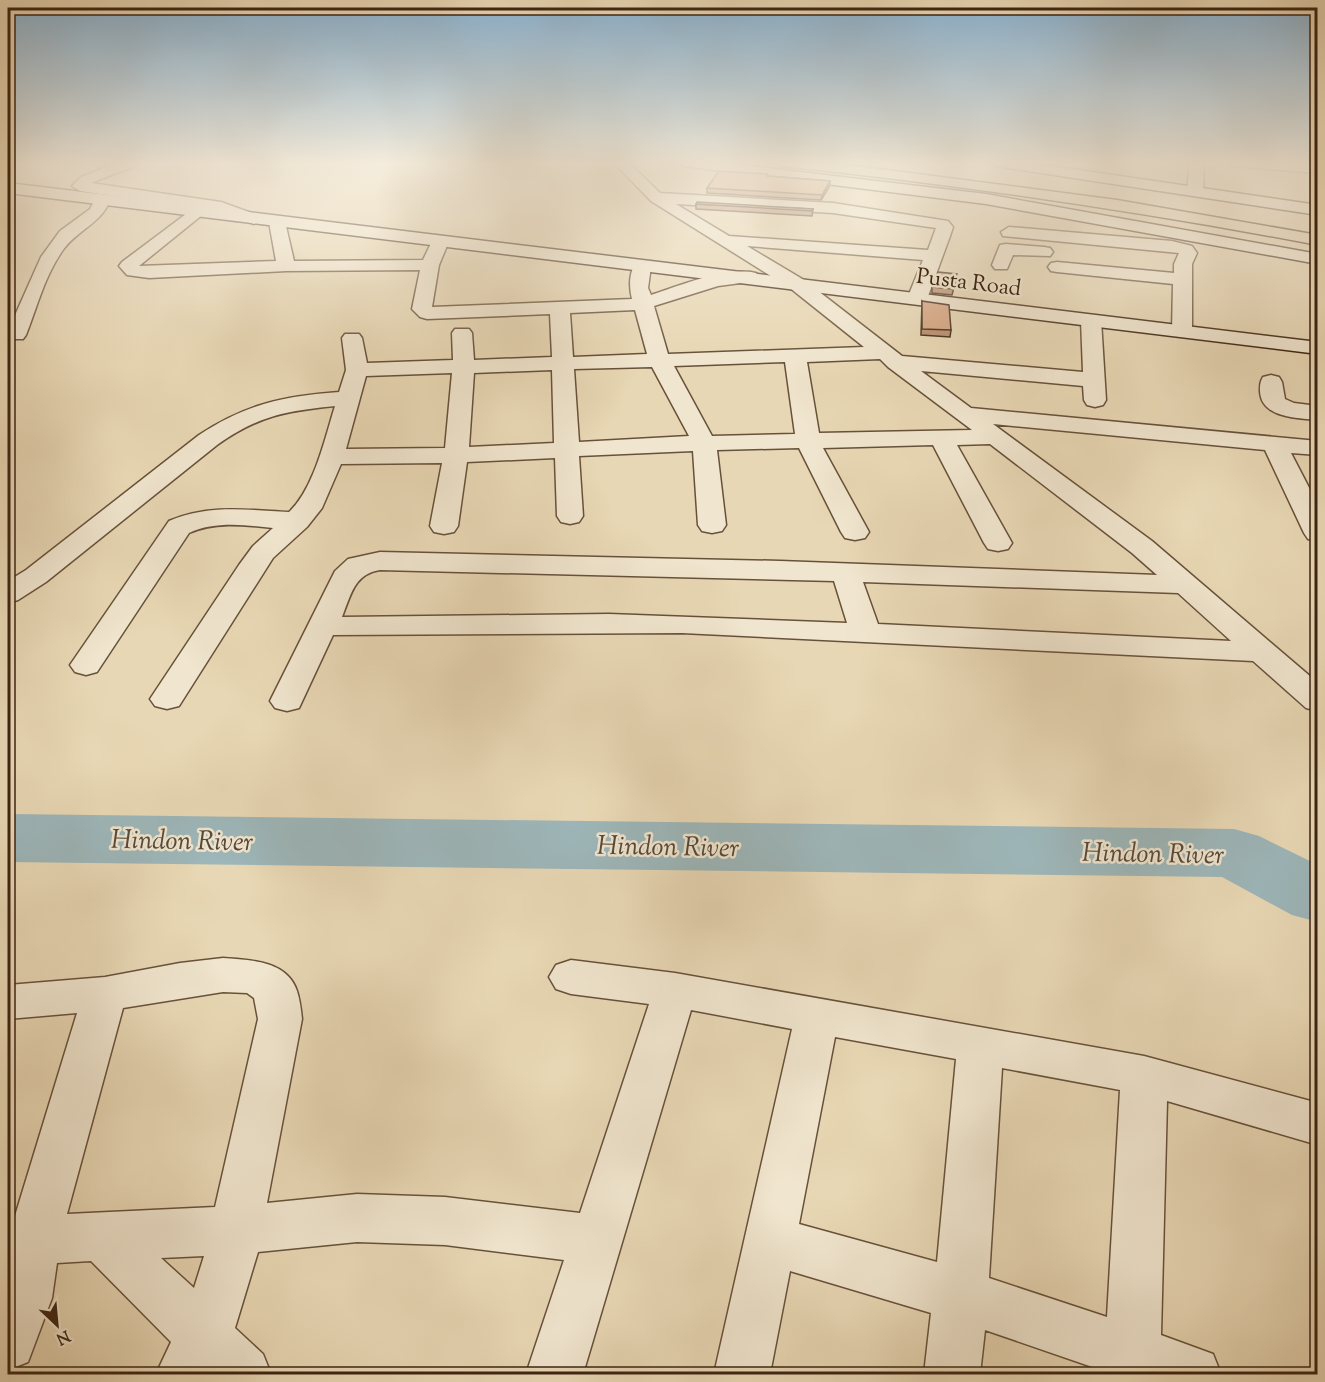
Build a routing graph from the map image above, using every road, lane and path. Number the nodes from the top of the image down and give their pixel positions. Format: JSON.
{"nodes":[{"id":1,"x":79,"y":226,"type":"edge"},
{"id":2,"x":178,"y":226,"type":"edge"},
{"id":3,"x":278,"y":226,"type":"edge"},
{"id":4,"x":314,"y":226,"type":"edge"},
{"id":5,"x":703,"y":226,"type":"edge"},
{"id":6,"x":944,"y":226,"type":"edge"},
{"id":7,"x":1012,"y":226,"type":"edge"},
{"id":8,"x":1140,"y":226,"type":"edge"},
{"id":9,"x":1241,"y":226,"type":"edge"},
{"id":10,"x":871,"y":230,"type":"dead end"},
{"id":11,"x":942,"y":236,"type":"junction"},
{"id":12,"x":727,"y":240,"type":"junction"},
{"id":13,"x":1317,"y":240,"type":"edge"},
{"id":14,"x":440,"y":242,"type":"junction"},
{"id":15,"x":934,"y":256,"type":"junction"},
{"id":16,"x":1317,"y":259,"type":"edge"},
{"id":17,"x":430,"y":265,"type":"junction"},
{"id":18,"x":286,"y":266,"type":"junction"},
{"id":19,"x":1057,"y":267,"type":"dead end"},
{"id":20,"x":1183,"y":272,"type":"junction"},
{"id":21,"x":750,"y":278,"type":"junction"},
{"id":22,"x":796,"y":284,"type":"junction"},
{"id":23,"x":641,"y":286,"type":"junction"},
{"id":24,"x":583,"y":288,"type":"dead end"},
{"id":25,"x":916,"y":299,"type":"junction"},
{"id":26,"x":560,"y":308,"type":"junction"},
{"id":27,"x":1091,"y":320,"type":"junction"},
{"id":28,"x":1182,"y":332,"type":"junction"},
{"id":29,"x":462,"y":333,"type":"dead end"},
{"id":30,"x":16,"y":335,"type":"dead end"},
{"id":31,"x":352,"y":338,"type":"dead end"},
{"id":32,"x":1317,"y":348,"type":"edge"},
{"id":33,"x":795,"y":355,"type":"junction"},
{"id":34,"x":889,"y":358,"type":"junction"},
{"id":35,"x":659,"y":359,"type":"junction"},
{"id":36,"x":564,"y":362,"type":"junction"},
{"id":37,"x":465,"y":367,"type":"junction"},
{"id":38,"x":357,"y":370,"type":"junction"},
{"id":39,"x":1093,"y":380,"type":"junction"},
{"id":40,"x":1271,"y":382,"type":"dead end"},
{"id":41,"x":349,"y":398,"type":"junction"},
{"id":42,"x":1317,"y":413,"type":"edge"},
{"id":43,"x":965,"y":414,"type":"junction"},
{"id":44,"x":1096,"y":426,"type":"junction"},
{"id":45,"x":995,"y":437,"type":"junction"},
{"id":46,"x":941,"y":438,"type":"junction"},
{"id":47,"x":808,"y":442,"type":"junction"},
{"id":48,"x":1274,"y":442,"type":"junction"},
{"id":49,"x":704,"y":443,"type":"junction"},
{"id":50,"x":1317,"y":448,"type":"edge"},
{"id":51,"x":568,"y":449,"type":"junction"},
{"id":52,"x":456,"y":454,"type":"junction"},
{"id":53,"x":332,"y":457,"type":"junction"},
{"id":54,"x":570,"y":516,"type":"dead end"},
{"id":55,"x":297,"y":521,"type":"junction"},
{"id":56,"x":712,"y":525,"type":"dead end"},
{"id":57,"x":444,"y":526,"type":"dead end"},
{"id":58,"x":855,"y":532,"type":"dead end"},
{"id":59,"x":1317,"y":533,"type":"edge"},
{"id":60,"x":998,"y":543,"type":"dead end"},
{"id":61,"x":846,"y":573,"type":"junction"},
{"id":62,"x":1185,"y":585,"type":"junction"},
{"id":63,"x":8,"y":594,"type":"edge"},
{"id":64,"x":321,"y":626,"type":"junction"},
{"id":65,"x":866,"y":633,"type":"junction"},
{"id":66,"x":1262,"y":652,"type":"junction"},
{"id":67,"x":86,"y":665,"type":"dead end"},
{"id":68,"x":1313,"y":693,"type":"edge"},
{"id":69,"x":167,"y":699,"type":"dead end"},
{"id":70,"x":287,"y":701,"type":"dead end"},
{"id":71,"x":571,"y":977,"type":"dead end"},
{"id":72,"x":675,"y":990,"type":"junction"},
{"id":73,"x":105,"y":994,"type":"junction"},
{"id":74,"x":8,"y":1002,"type":"edge"},
{"id":75,"x":817,"y":1016,"type":"junction"},
{"id":76,"x":980,"y":1046,"type":"junction"},
{"id":77,"x":1144,"y":1076,"type":"junction"},
{"id":78,"x":1317,"y":1124,"type":"edge"},
{"id":79,"x":236,"y":1230,"type":"junction"},
{"id":80,"x":101,"y":1236,"type":"junction"},
{"id":81,"x":596,"y":1239,"type":"junction"},
{"id":82,"x":770,"y":1240,"type":"junction"},
{"id":83,"x":21,"y":1241,"type":"edge"},
{"id":84,"x":961,"y":1296,"type":"junction"},
{"id":85,"x":8,"y":1342,"type":"edge"},
{"id":86,"x":194,"y":1355,"type":"edge"},
{"id":87,"x":1132,"y":1364,"type":"edge"},
{"id":88,"x":243,"y":1374,"type":"edge"},
{"id":89,"x":555,"y":1374,"type":"edge"},
{"id":90,"x":742,"y":1374,"type":"edge"},
{"id":91,"x":952,"y":1374,"type":"edge"},
{"id":92,"x":1193,"y":1374,"type":"edge"}],
"edges":[{"from":1,"to":30,"type":"street"},
{"from":2,"to":18,"type":"street"},
{"from":3,"to":18,"type":"street"},
{"from":4,"to":14,"type":"street","name":"Pusta Road"},
{"from":5,"to":12,"type":"street"},
{"from":6,"to":11,"type":"street"},
{"from":7,"to":20,"type":"street"},
{"from":8,"to":16,"type":"street"},
{"from":9,"to":13,"type":"main road"},
{"from":10,"to":11,"type":"street"},
{"from":11,"to":15,"type":"street"},
{"from":12,"to":15,"type":"street"},
{"from":12,"to":22,"type":"street"},
{"from":14,"to":17,"type":"street"},
{"from":14,"to":23,"type":"street","name":"Pusta Road"},
{"from":15,"to":25,"type":"street"},
{"from":17,"to":18,"type":"street"},
{"from":17,"to":26,"type":"street"},
{"from":19,"to":20,"type":"street"},
{"from":20,"to":28,"type":"street"},
{"from":21,"to":22,"type":"street","name":"Pusta Road"},
{"from":21,"to":23,"type":"street","name":"Pusta Road"},
{"from":21,"to":23,"type":"street"},
{"from":22,"to":25,"type":"street","name":"Pusta Road"},
{"from":22,"to":34,"type":"street"},
{"from":23,"to":24,"type":"street"},
{"from":23,"to":26,"type":"street"},
{"from":23,"to":35,"type":"street"},
{"from":25,"to":27,"type":"street","name":"Pusta Road"},
{"from":26,"to":36,"type":"street"},
{"from":27,"to":28,"type":"street","name":"Pusta Road"},
{"from":27,"to":39,"type":"street"},
{"from":28,"to":32,"type":"street","name":"Pusta Road"},
{"from":29,"to":37,"type":"street"},
{"from":31,"to":38,"type":"street"},
{"from":33,"to":34,"type":"street"},
{"from":33,"to":35,"type":"street"},
{"from":33,"to":47,"type":"street"},
{"from":34,"to":39,"type":"street"},
{"from":34,"to":43,"type":"street"},
{"from":35,"to":36,"type":"street"},
{"from":35,"to":49,"type":"street"},
{"from":36,"to":37,"type":"street"},
{"from":36,"to":51,"type":"street"},
{"from":37,"to":38,"type":"street"},
{"from":37,"to":52,"type":"street"},
{"from":38,"to":41,"type":"street"},
{"from":39,"to":44,"type":"street"},
{"from":40,"to":42,"type":"street"},
{"from":41,"to":53,"type":"street"},
{"from":41,"to":63,"type":"street"},
{"from":43,"to":44,"type":"street"},
{"from":43,"to":45,"type":"street"},
{"from":44,"to":48,"type":"street"},
{"from":45,"to":46,"type":"street"},
{"from":45,"to":62,"type":"street"},
{"from":46,"to":47,"type":"street"},
{"from":46,"to":60,"type":"street"},
{"from":47,"to":49,"type":"street"},
{"from":47,"to":58,"type":"street"},
{"from":48,"to":50,"type":"street"},
{"from":48,"to":59,"type":"street"},
{"from":49,"to":51,"type":"street"},
{"from":49,"to":56,"type":"street"},
{"from":51,"to":52,"type":"street"},
{"from":51,"to":54,"type":"street"},
{"from":52,"to":53,"type":"street"},
{"from":52,"to":57,"type":"street"},
{"from":53,"to":55,"type":"street"},
{"from":55,"to":67,"type":"street"},
{"from":55,"to":69,"type":"street"},
{"from":61,"to":62,"type":"street"},
{"from":61,"to":64,"type":"street"},
{"from":61,"to":65,"type":"street"},
{"from":62,"to":66,"type":"street"},
{"from":64,"to":65,"type":"street"},
{"from":64,"to":70,"type":"street"},
{"from":65,"to":66,"type":"street"},
{"from":66,"to":68,"type":"street"},
{"from":71,"to":72,"type":"street"},
{"from":72,"to":75,"type":"street"},
{"from":72,"to":81,"type":"street"},
{"from":73,"to":74,"type":"street"},
{"from":73,"to":79,"type":"street"},
{"from":73,"to":83,"type":"street"},
{"from":75,"to":76,"type":"street"},
{"from":75,"to":82,"type":"street"},
{"from":76,"to":77,"type":"street"},
{"from":76,"to":84,"type":"street"},
{"from":77,"to":78,"type":"street"},
{"from":77,"to":87,"type":"street"},
{"from":79,"to":80,"type":"street"},
{"from":79,"to":81,"type":"street"},
{"from":79,"to":86,"type":"street"},
{"from":80,"to":83,"type":"street"},
{"from":80,"to":86,"type":"street"},
{"from":81,"to":89,"type":"street"},
{"from":82,"to":84,"type":"street"},
{"from":82,"to":90,"type":"street"},
{"from":83,"to":85,"type":"street"},
{"from":84,"to":87,"type":"street"},
{"from":84,"to":91,"type":"street"},
{"from":86,"to":88,"type":"street"},
{"from":87,"to":92,"type":"street"}]}
